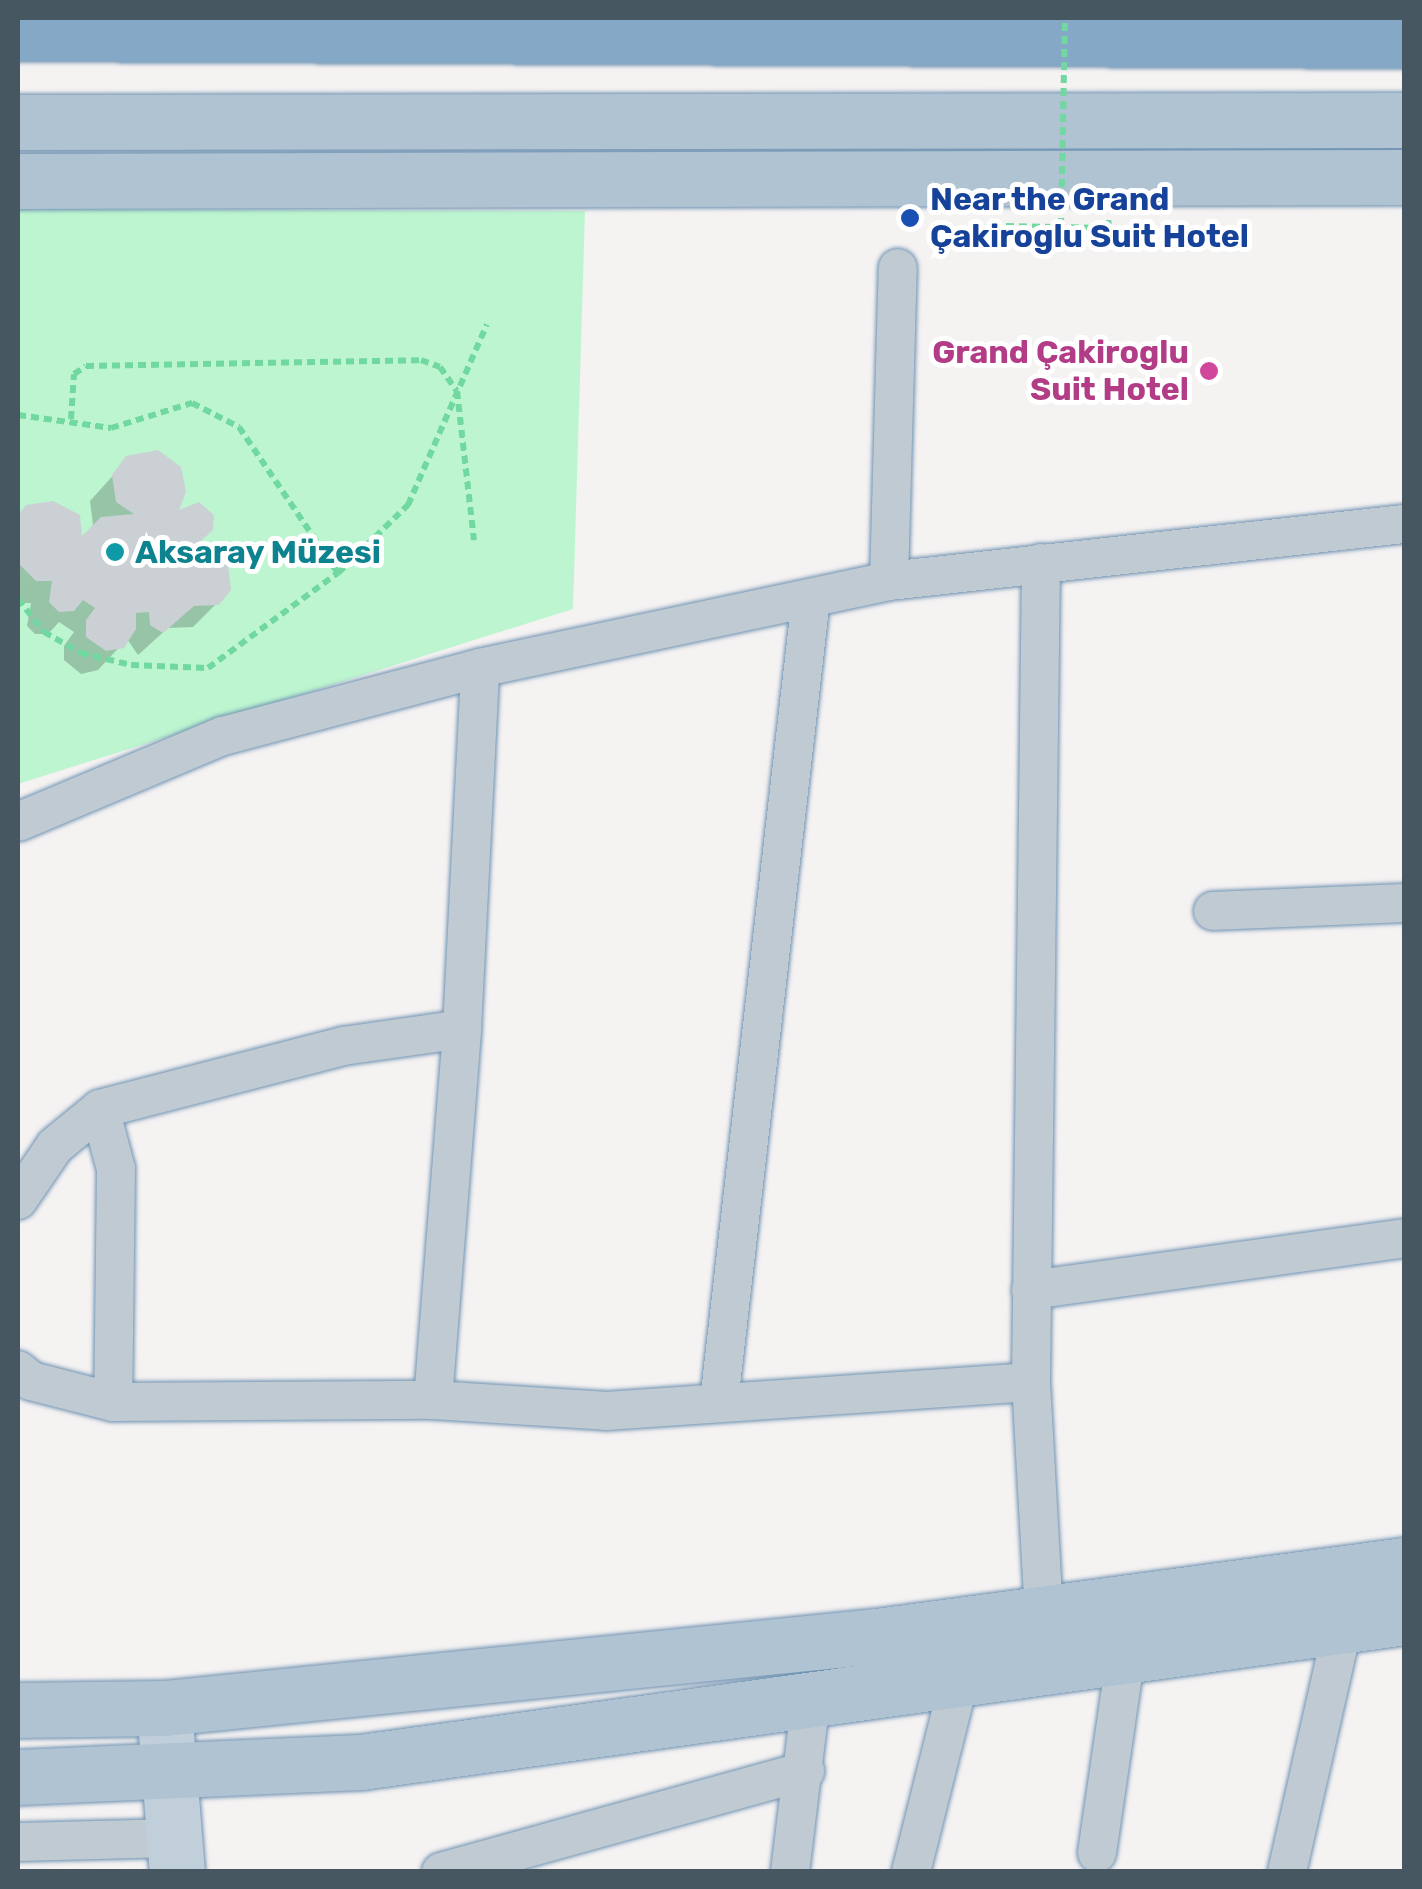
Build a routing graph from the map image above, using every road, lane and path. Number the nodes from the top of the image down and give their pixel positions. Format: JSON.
{"nodes":[{"id":1,"x":1066,"y":18,"type":"edge"},
{"id":2,"x":18,"y":32,"type":"edge"},
{"id":3,"x":1404,"y":40,"type":"edge"},
{"id":4,"x":1404,"y":120,"type":"edge"},
{"id":5,"x":18,"y":122,"type":"edge"},
{"id":6,"x":1404,"y":177,"type":"edge"},
{"id":7,"x":18,"y":181,"type":"edge"},
{"id":8,"x":1006,"y":226,"type":"dead end"},
{"id":9,"x":1061,"y":226,"type":"junction"},
{"id":10,"x":1109,"y":228,"type":"dead end"},
{"id":11,"x":898,"y":268,"type":"dead end"},
{"id":12,"x":487,"y":324,"type":"dead end"},
{"id":13,"x":457,"y":391,"type":"junction"},
{"id":14,"x":18,"y":415,"type":"edge"},
{"id":15,"x":71,"y":419,"type":"junction"},
{"id":16,"x":1404,"y":524,"type":"edge"},
{"id":17,"x":474,"y":540,"type":"dead end"},
{"id":18,"x":1041,"y":563,"type":"junction"},
{"id":19,"x":338,"y":573,"type":"junction"},
{"id":20,"x":890,"y":581,"type":"junction"},
{"id":21,"x":811,"y":598,"type":"junction"},
{"id":22,"x":18,"y":600,"type":"edge"},
{"id":23,"x":480,"y":668,"type":"junction"},
{"id":24,"x":18,"y":822,"type":"edge"},
{"id":25,"x":1404,"y":904,"type":"edge"},
{"id":26,"x":1212,"y":912,"type":"dead end"},
{"id":27,"x":462,"y":1029,"type":"junction"},
{"id":28,"x":100,"y":1109,"type":"junction"},
{"id":29,"x":18,"y":1200,"type":"edge"},
{"id":30,"x":1404,"y":1238,"type":"edge"},
{"id":31,"x":1031,"y":1290,"type":"junction"},
{"id":32,"x":18,"y":1370,"type":"edge"},
{"id":33,"x":1031,"y":1382,"type":"junction"},
{"id":34,"x":433,"y":1400,"type":"junction"},
{"id":35,"x":113,"y":1402,"type":"junction"},
{"id":36,"x":719,"y":1402,"type":"junction"},
{"id":37,"x":1404,"y":1565,"type":"edge"},
{"id":38,"x":1044,"y":1614,"type":"junction"},
{"id":39,"x":1404,"y":1617,"type":"edge"},
{"id":40,"x":1343,"y":1625,"type":"junction"},
{"id":41,"x":1126,"y":1654,"type":"junction"},
{"id":42,"x":960,"y":1677,"type":"junction"},
{"id":43,"x":812,"y":1698,"type":"junction"},
{"id":44,"x":164,"y":1708,"type":"junction"},
{"id":45,"x":18,"y":1710,"type":"edge"},
{"id":46,"x":805,"y":1771,"type":"junction"},
{"id":47,"x":170,"y":1774,"type":"junction"},
{"id":48,"x":18,"y":1777,"type":"edge"},
{"id":49,"x":18,"y":1842,"type":"edge"},
{"id":50,"x":1097,"y":1853,"type":"dead end"},
{"id":51,"x":176,"y":1855,"type":"edge"},
{"id":52,"x":446,"y":1871,"type":"edge"},
{"id":53,"x":790,"y":1872,"type":"edge"},
{"id":54,"x":911,"y":1872,"type":"edge"},
{"id":55,"x":1287,"y":1872,"type":"edge"}],
"edges":[{"from":1,"to":9,"type":"path","bridge":true},
{"from":2,"to":3,"type":"highway"},
{"from":4,"to":5,"type":"main road"},
{"from":6,"to":7,"type":"main road"},
{"from":8,"to":9,"type":"path"},
{"from":9,"to":10,"type":"path"},
{"from":11,"to":20,"type":"street"},
{"from":12,"to":13,"type":"path"},
{"from":13,"to":15,"type":"path"},
{"from":13,"to":17,"type":"path"},
{"from":13,"to":19,"type":"path"},
{"from":14,"to":15,"type":"path"},
{"from":15,"to":19,"type":"path"},
{"from":16,"to":18,"type":"street"},
{"from":18,"to":20,"type":"street"},
{"from":18,"to":31,"type":"street"},
{"from":19,"to":22,"type":"path"},
{"from":20,"to":21,"type":"street"},
{"from":21,"to":23,"type":"street"},
{"from":21,"to":36,"type":"street"},
{"from":23,"to":24,"type":"street"},
{"from":23,"to":27,"type":"street"},
{"from":25,"to":26,"type":"street"},
{"from":27,"to":28,"type":"street"},
{"from":27,"to":34,"type":"street"},
{"from":28,"to":29,"type":"street"},
{"from":28,"to":35,"type":"street"},
{"from":30,"to":31,"type":"street"},
{"from":31,"to":33,"type":"street"},
{"from":32,"to":35,"type":"street"},
{"from":33,"to":36,"type":"street"},
{"from":33,"to":38,"type":"street"},
{"from":34,"to":35,"type":"street"},
{"from":34,"to":36,"type":"street"},
{"from":37,"to":38,"type":"main road"},
{"from":38,"to":44,"type":"main road"},
{"from":39,"to":40,"type":"main road"},
{"from":40,"to":41,"type":"main road"},
{"from":40,"to":55,"type":"street"},
{"from":41,"to":42,"type":"main road"},
{"from":41,"to":50,"type":"street"},
{"from":42,"to":43,"type":"main road"},
{"from":42,"to":54,"type":"street"},
{"from":43,"to":46,"type":"street"},
{"from":43,"to":47,"type":"main road"},
{"from":44,"to":45,"type":"main road"},
{"from":44,"to":47,"type":"street"},
{"from":46,"to":52,"type":"street"},
{"from":46,"to":53,"type":"street"},
{"from":47,"to":48,"type":"main road"},
{"from":47,"to":51,"type":"street"},
{"from":49,"to":51,"type":"street"}]}
